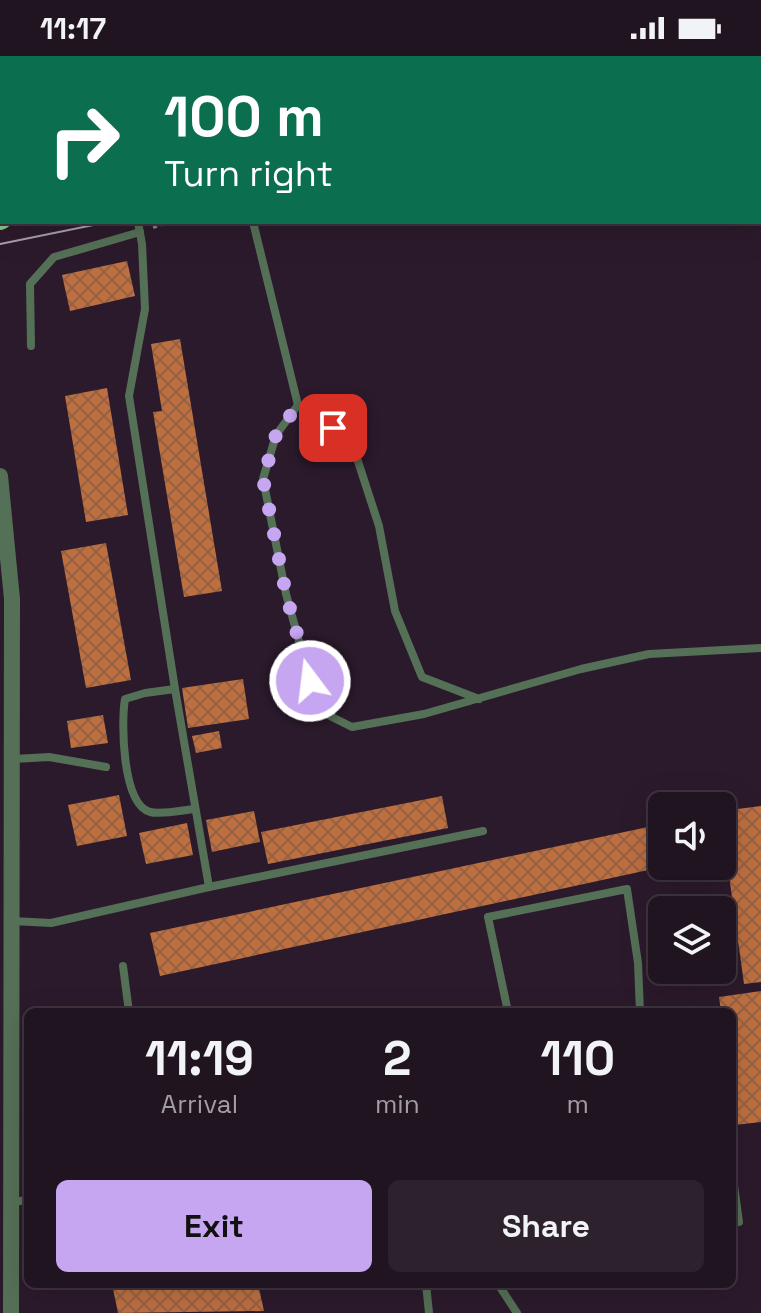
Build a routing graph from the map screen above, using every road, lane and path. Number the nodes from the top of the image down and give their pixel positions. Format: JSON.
{"nodes":[{"id":1,"x":253,"y":224,"type":"edge"},
{"id":2,"x":139,"y":227,"type":"edge"},
{"id":3,"x":31,"y":346,"type":"dead end"},
{"id":4,"x":298,"y":405,"type":"junction"},
{"id":5,"x":0,"y":476,"type":"edge"},
{"id":6,"x":761,"y":648,"type":"edge"},
{"id":7,"x":175,"y":689,"type":"junction"},
{"id":8,"x":479,"y":699,"type":"junction"},
{"id":9,"x":14,"y":759,"type":"junction"},
{"id":10,"x":106,"y":767,"type":"dead end"},
{"id":11,"x":195,"y":809,"type":"junction"},
{"id":12,"x":483,"y":831,"type":"dead end"},
{"id":13,"x":209,"y":887,"type":"junction"},
{"id":14,"x":12,"y":921,"type":"junction"},
{"id":15,"x":123,"y":966,"type":"dead end"},
{"id":16,"x":128,"y":1008,"type":"edge"},
{"id":17,"x":507,"y":1008,"type":"edge"},
{"id":18,"x":640,"y":1008,"type":"edge"},
{"id":19,"x":6,"y":1026,"type":"edge"},
{"id":20,"x":13,"y":1195,"type":"edge"},
{"id":21,"x":736,"y":1200,"type":"edge"},
{"id":22,"x":739,"y":1222,"type":"dead end"},
{"id":23,"x":426,"y":1288,"type":"edge"},
{"id":24,"x":501,"y":1288,"type":"edge"},
{"id":25,"x":11,"y":1313,"type":"edge"},
{"id":26,"x":429,"y":1313,"type":"edge"},
{"id":27,"x":517,"y":1313,"type":"edge"}],
"edges":[{"from":1,"to":4,"type":"lane"},
{"from":2,"to":3,"type":"lane"},
{"from":2,"to":7,"type":"lane"},
{"from":4,"to":8,"type":"lane"},
{"from":4,"to":8,"type":"lane"},
{"from":5,"to":9,"type":"street"},
{"from":6,"to":8,"type":"lane"},
{"from":7,"to":11,"type":"lane"},
{"from":7,"to":11,"type":"lane"},
{"from":9,"to":10,"type":"lane"},
{"from":9,"to":14,"type":"street"},
{"from":11,"to":13,"type":"lane"},
{"from":12,"to":13,"type":"lane"},
{"from":13,"to":14,"type":"lane"},
{"from":14,"to":19,"type":"street"},
{"from":15,"to":16,"type":"lane"},
{"from":17,"to":18,"type":"lane"},
{"from":19,"to":20,"type":"street"},
{"from":20,"to":25,"type":"street"},
{"from":21,"to":22,"type":"lane"},
{"from":23,"to":26,"type":"lane"},
{"from":24,"to":27,"type":"lane"}]}
